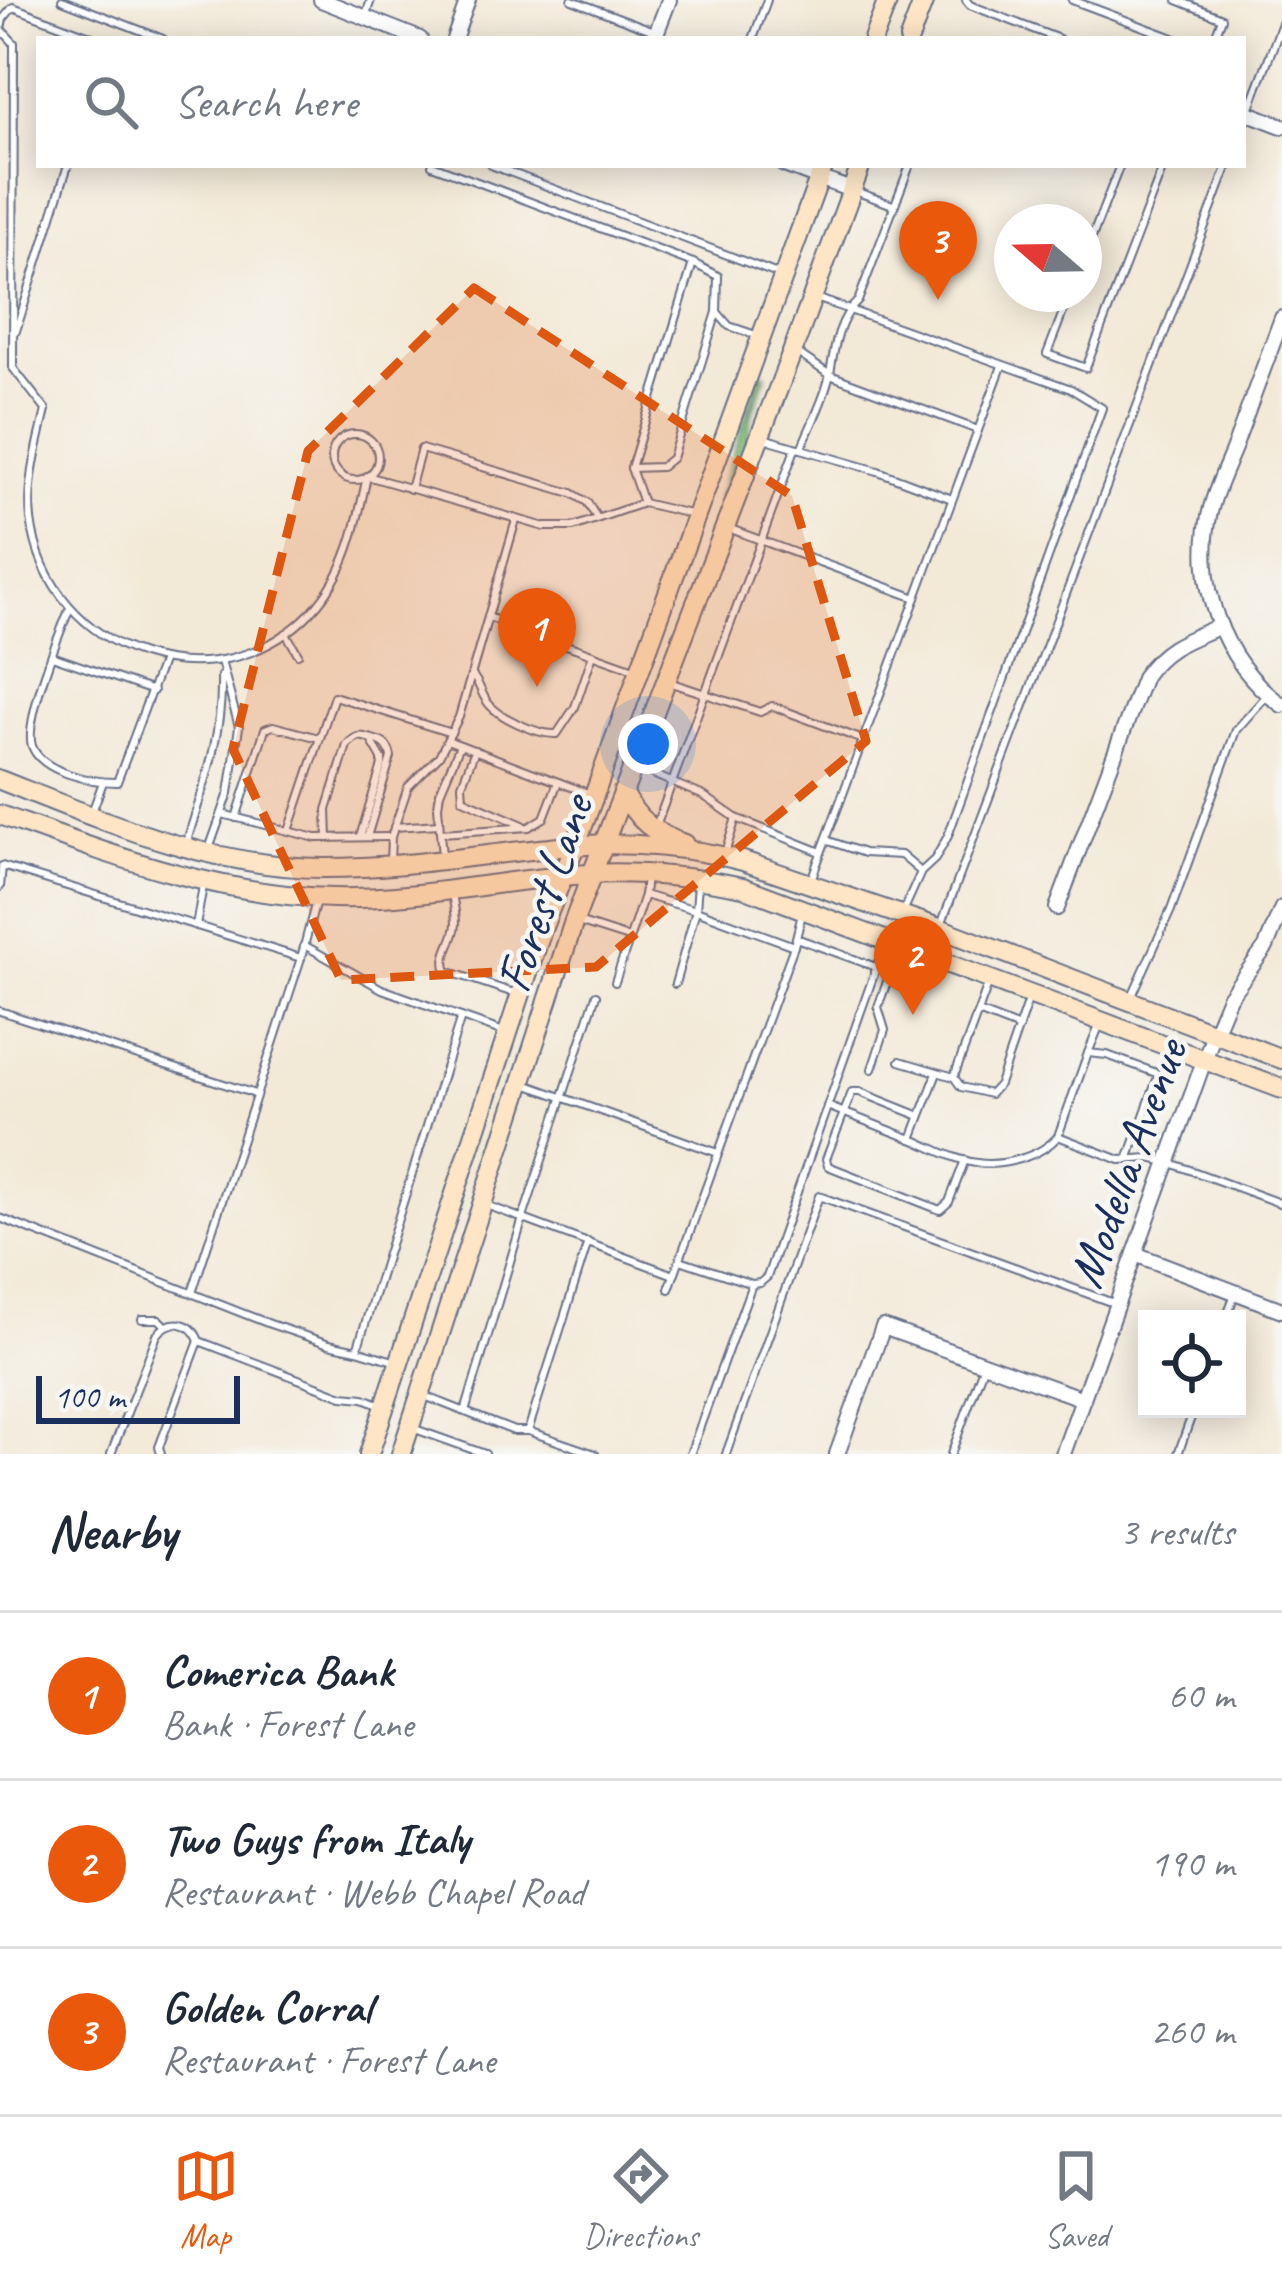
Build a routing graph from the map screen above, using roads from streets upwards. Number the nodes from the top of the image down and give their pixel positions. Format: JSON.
{"nodes":[{"id":1,"x":321,"y":0,"type":"edge"},
{"id":2,"x":468,"y":0,"type":"edge"},
{"id":3,"x":669,"y":0,"type":"edge"},
{"id":4,"x":888,"y":0,"type":"edge"},
{"id":5,"x":924,"y":0,"type":"edge"},
{"id":6,"x":656,"y":35,"type":"edge"},
{"id":7,"x":412,"y":36,"type":"edge"},
{"id":8,"x":455,"y":36,"type":"edge"},
{"id":9,"x":874,"y":36,"type":"edge"},
{"id":10,"x":911,"y":36,"type":"edge"},
{"id":11,"x":1246,"y":119,"type":"edge"},
{"id":12,"x":1282,"y":126,"type":"edge"},
{"id":13,"x":860,"y":168,"type":"edge"},
{"id":14,"x":822,"y":172,"type":"edge"},
{"id":15,"x":851,"y":190,"type":"junction"},
{"id":16,"x":1282,"y":318,"type":"edge"},
{"id":17,"x":761,"y":337,"type":"junction"},
{"id":18,"x":793,"y":350,"type":"junction"},
{"id":19,"x":696,"y":515,"type":"junction"},
{"id":20,"x":725,"y":527,"type":"junction"},
{"id":21,"x":1220,"y":626,"type":"junction"},
{"id":22,"x":639,"y":671,"type":"junction"},
{"id":23,"x":665,"y":680,"type":"junction"},
{"id":24,"x":1282,"y":706,"type":"edge"},
{"id":25,"x":0,"y":780,"type":"edge"},
{"id":26,"x":623,"y":791,"type":"junction"},
{"id":27,"x":0,"y":815,"type":"edge"},
{"id":28,"x":575,"y":845,"type":"junction"},
{"id":29,"x":602,"y":846,"type":"junction"},
{"id":30,"x":208,"y":852,"type":"junction"},
{"id":31,"x":715,"y":854,"type":"junction"},
{"id":32,"x":592,"y":874,"type":"junction"},
{"id":33,"x":562,"y":876,"type":"junction"},
{"id":34,"x":204,"y":883,"type":"junction"},
{"id":35,"x":809,"y":884,"type":"junction"},
{"id":36,"x":804,"y":908,"type":"junction"},
{"id":37,"x":1057,"y":908,"type":"dead end"},
{"id":38,"x":1282,"y":908,"type":"edge"},
{"id":39,"x":1214,"y":1033,"type":"junction"},
{"id":40,"x":1282,"y":1059,"type":"edge"},
{"id":41,"x":1204,"y":1060,"type":"junction"},
{"id":42,"x":1282,"y":1089,"type":"edge"},
{"id":43,"x":454,"y":1195,"type":"junction"},
{"id":44,"x":482,"y":1204,"type":"junction"},
{"id":45,"x":1135,"y":1254,"type":"junction"},
{"id":46,"x":1282,"y":1310,"type":"edge"},
{"id":47,"x":400,"y":1355,"type":"junction"},
{"id":48,"x":431,"y":1357,"type":"junction"},
{"id":49,"x":1083,"y":1399,"type":"junction"},
{"id":50,"x":369,"y":1454,"type":"edge"},
{"id":51,"x":400,"y":1454,"type":"edge"},
{"id":52,"x":837,"y":1454,"type":"edge"},
{"id":53,"x":1063,"y":1454,"type":"edge"}],
"edges":[{"from":1,"to":7,"type":"street"},
{"from":2,"to":8,"type":"street"},
{"from":3,"to":6,"type":"street"},
{"from":4,"to":9,"type":"main road"},
{"from":5,"to":10,"type":"main road"},
{"from":11,"to":12,"type":"street"},
{"from":13,"to":15,"type":"main road","name":"Forest Lane"},
{"from":14,"to":15,"type":"street"},
{"from":14,"to":17,"type":"main road","name":"Forest Lane"},
{"from":15,"to":18,"type":"main road","name":"Forest Lane"},
{"from":16,"to":21,"type":"street"},
{"from":17,"to":18,"type":"main road"},
{"from":17,"to":19,"type":"main road","name":"Forest Lane"},
{"from":18,"to":20,"type":"main road","name":"Forest Lane"},
{"from":19,"to":20,"type":"main road"},
{"from":19,"to":22,"type":"main road","name":"Forest Lane"},
{"from":20,"to":23,"type":"main road","name":"Forest Lane"},
{"from":21,"to":24,"type":"street"},
{"from":21,"to":37,"type":"street"},
{"from":22,"to":23,"type":"main road"},
{"from":22,"to":28,"type":"main road","name":"Forest Lane"},
{"from":23,"to":26,"type":"main road","name":"Forest Lane"},
{"from":25,"to":30,"type":"main road"},
{"from":26,"to":29,"type":"main road","name":"Forest Lane"},
{"from":26,"to":31,"type":"main road"},
{"from":27,"to":34,"type":"main road"},
{"from":28,"to":29,"type":"main road"},
{"from":28,"to":30,"type":"main road"},
{"from":28,"to":33,"type":"main road","name":"Forest Lane"},
{"from":29,"to":31,"type":"main road"},
{"from":29,"to":32,"type":"main road","name":"Forest Lane"},
{"from":30,"to":34,"type":"main road"},
{"from":31,"to":35,"type":"main road"},
{"from":32,"to":33,"type":"main road"},
{"from":32,"to":36,"type":"main road"},
{"from":32,"to":44,"type":"main road","name":"Forest Lane"},
{"from":33,"to":34,"type":"main road"},
{"from":33,"to":43,"type":"main road","name":"Forest Lane"},
{"from":35,"to":36,"type":"main road"},
{"from":35,"to":39,"type":"main road"},
{"from":36,"to":41,"type":"main road"},
{"from":38,"to":39,"type":"street","name":"Modella Avenue"},
{"from":39,"to":40,"type":"main road"},
{"from":39,"to":41,"type":"street","name":"Modella Avenue"},
{"from":41,"to":42,"type":"main road"},
{"from":41,"to":45,"type":"street","name":"Modella Avenue"},
{"from":43,"to":44,"type":"main road"},
{"from":43,"to":47,"type":"main road","name":"Forest Lane"},
{"from":44,"to":48,"type":"main road","name":"Forest Lane"},
{"from":45,"to":46,"type":"street"},
{"from":45,"to":49,"type":"street","name":"Modella Avenue"},
{"from":47,"to":48,"type":"main road"},
{"from":47,"to":50,"type":"main road","name":"Forest Lane"},
{"from":48,"to":51,"type":"main road","name":"Forest Lane"},
{"from":49,"to":52,"type":"street"},
{"from":49,"to":53,"type":"street","name":"Modella Avenue"}]}
